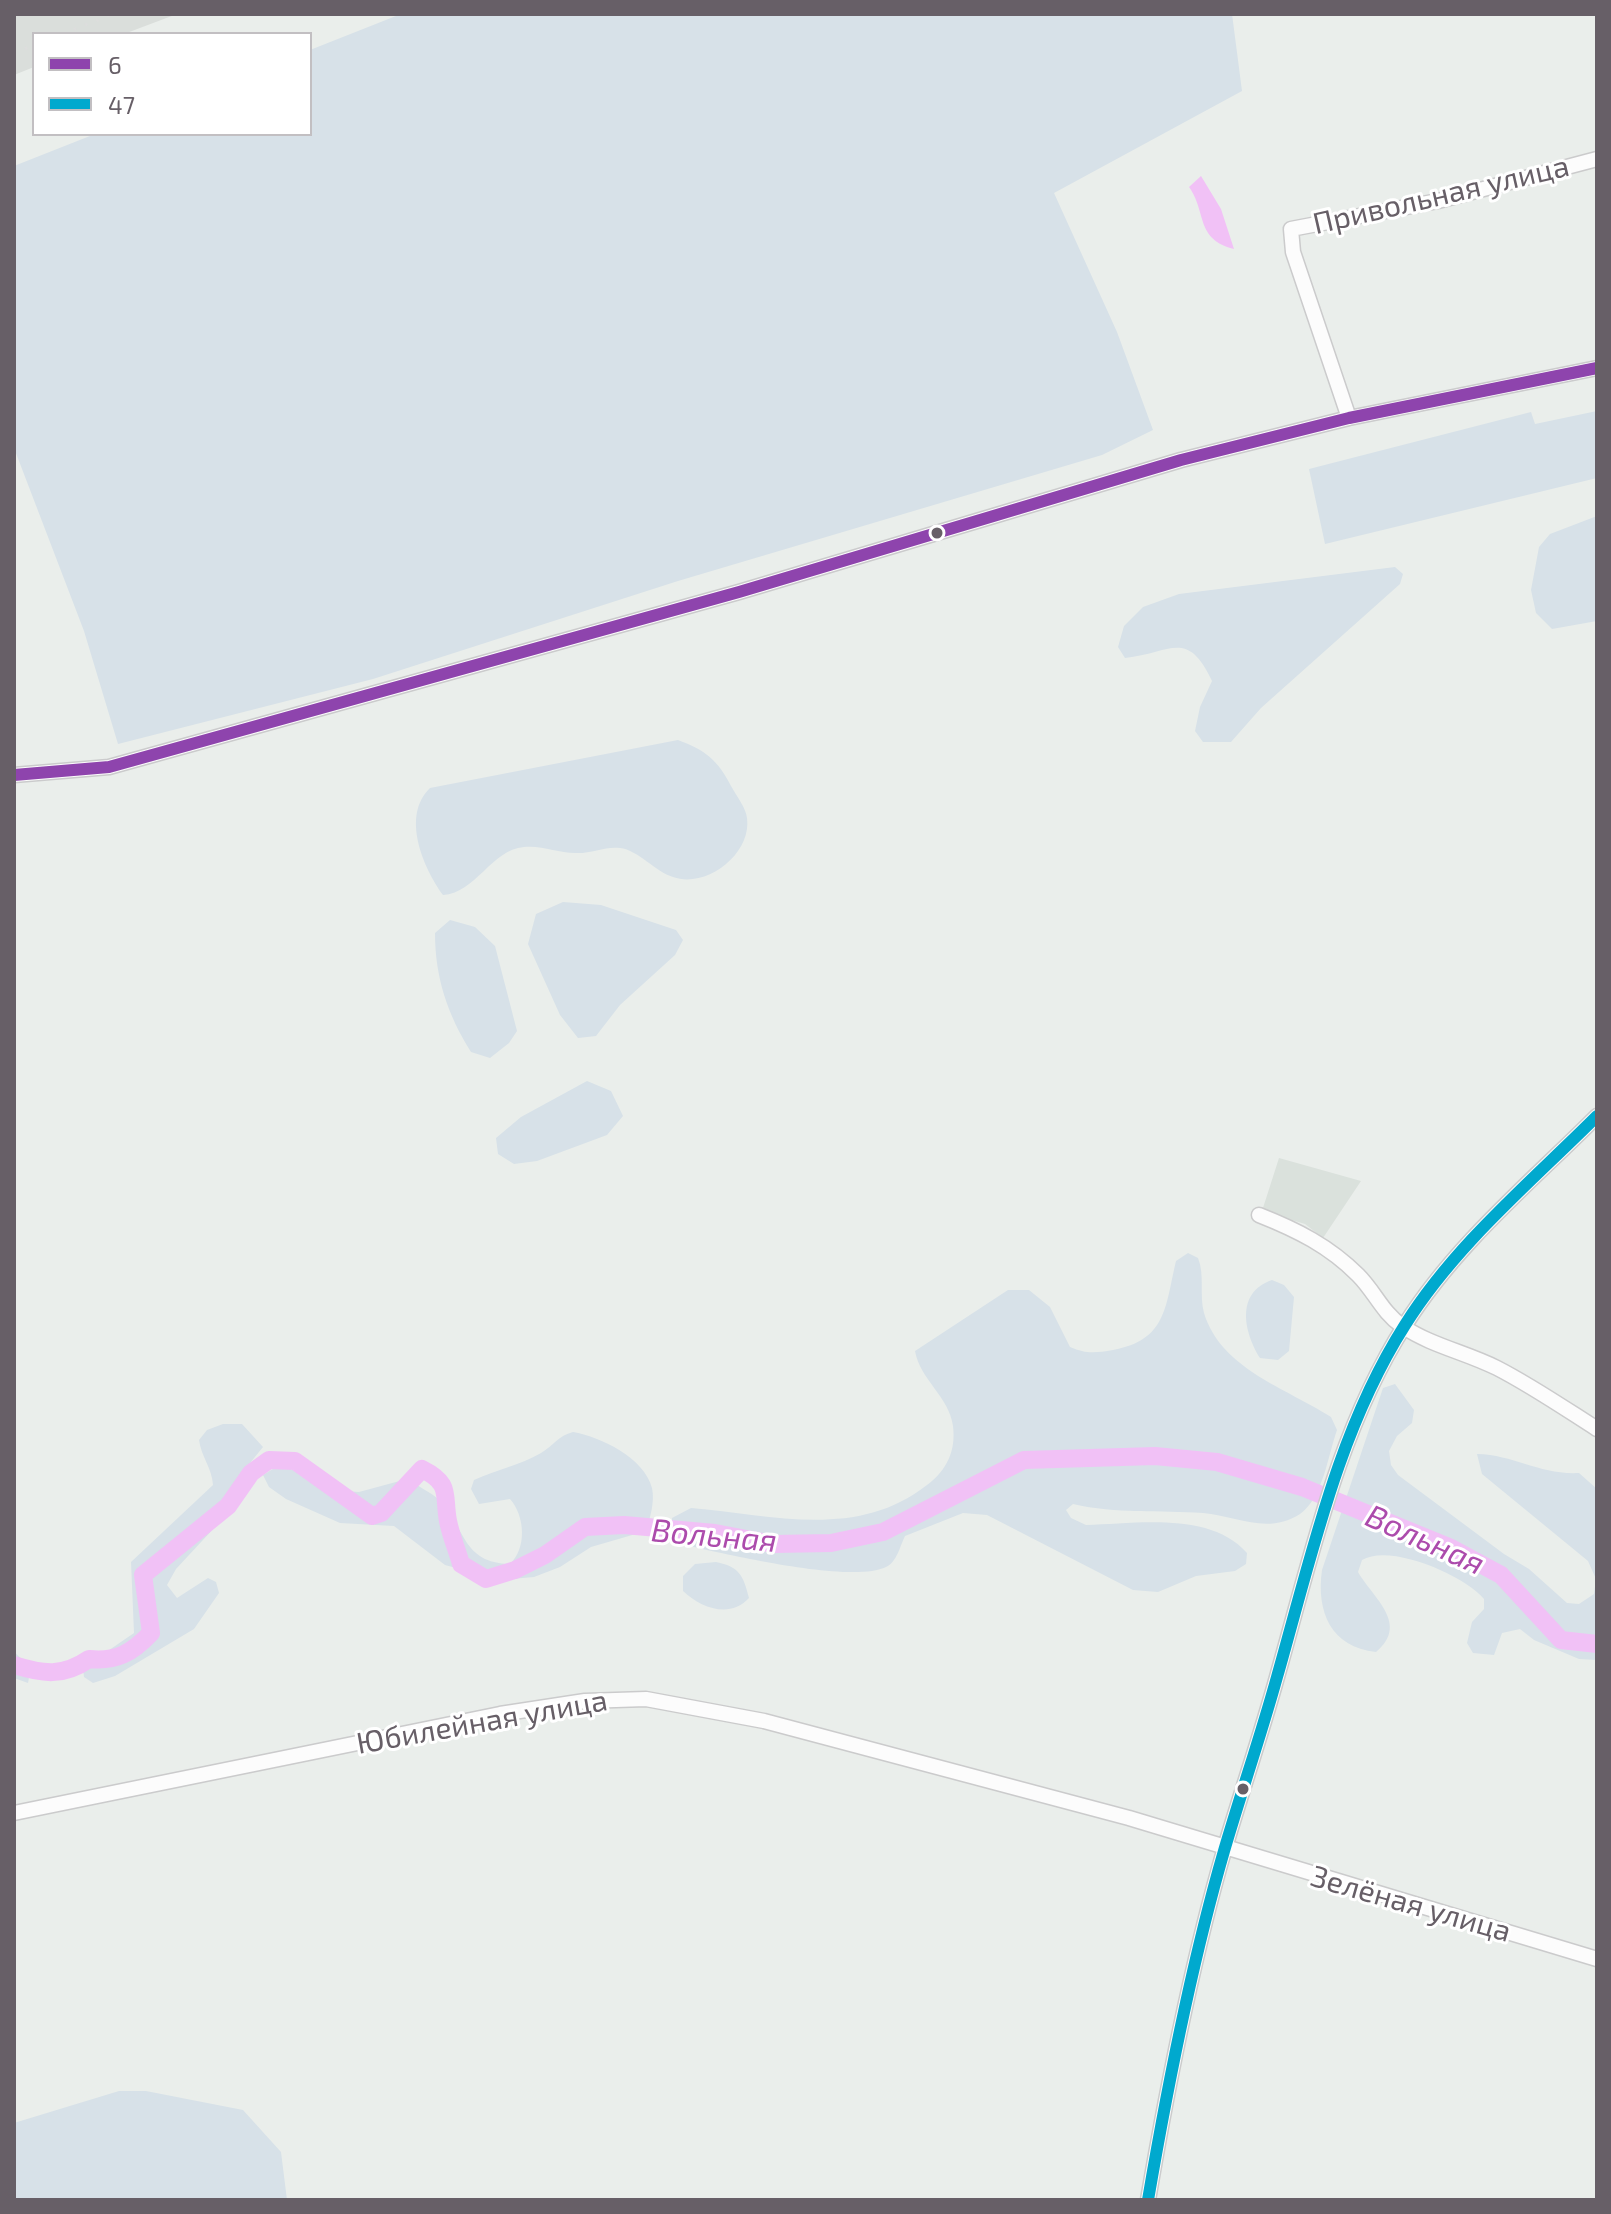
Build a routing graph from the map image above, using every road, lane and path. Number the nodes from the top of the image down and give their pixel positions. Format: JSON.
{"nodes":[{"id":1,"x":1597,"y":159,"type":"edge"},
{"id":2,"x":1597,"y":368,"type":"edge"},
{"id":3,"x":1349,"y":418,"type":"junction"},
{"id":4,"x":14,"y":775,"type":"edge"},
{"id":5,"x":1597,"y":1116,"type":"edge"},
{"id":6,"x":1259,"y":1215,"type":"dead end"},
{"id":7,"x":1403,"y":1327,"type":"junction"},
{"id":8,"x":1597,"y":1429,"type":"edge"},
{"id":9,"x":14,"y":1813,"type":"edge"},
{"id":10,"x":1225,"y":1849,"type":"junction"},
{"id":11,"x":1597,"y":1959,"type":"edge"},
{"id":12,"x":1148,"y":2200,"type":"edge"}],
"edges":[{"from":1,"to":3,"type":"street","name":"Привольная улица"},
{"from":2,"to":3,"type":"street"},
{"from":3,"to":4,"type":"street"},
{"from":5,"to":7,"type":"street"},
{"from":6,"to":7,"type":"street"},
{"from":7,"to":8,"type":"street"},
{"from":7,"to":10,"type":"street"},
{"from":9,"to":10,"type":"street","name":"Юбилейная улица"},
{"from":10,"to":11,"type":"street","name":"Зелёная улица"},
{"from":10,"to":12,"type":"street"}]}
